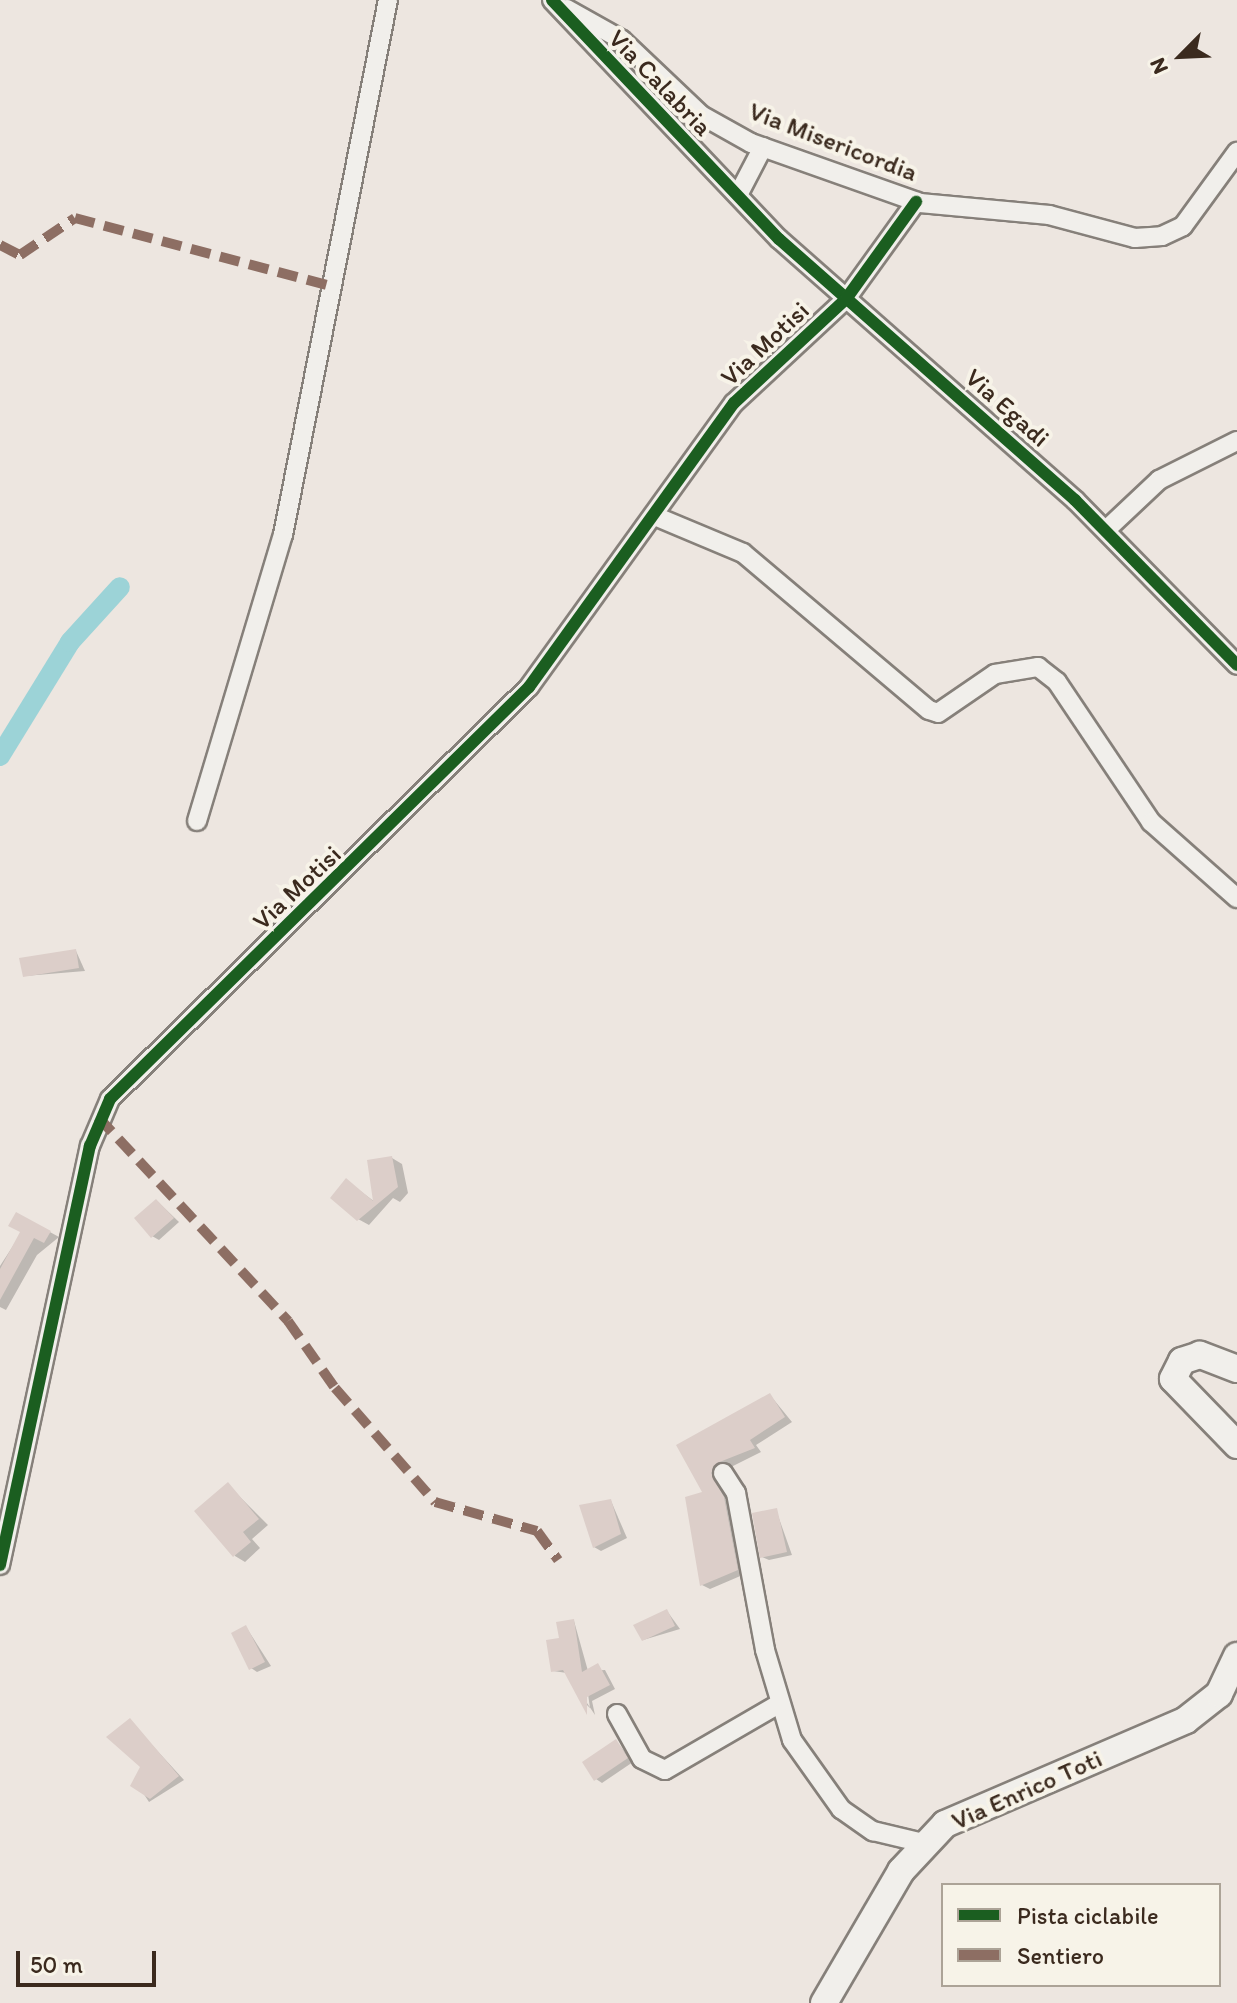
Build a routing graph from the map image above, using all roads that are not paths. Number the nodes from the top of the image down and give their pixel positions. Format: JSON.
{"nodes":[{"id":1,"x":388,"y":0,"type":"edge"},
{"id":2,"x":554,"y":1,"type":"edge"},
{"id":3,"x":763,"y":147,"type":"junction"},
{"id":4,"x":1237,"y":152,"type":"edge"},
{"id":5,"x":738,"y":195,"type":"junction"},
{"id":6,"x":918,"y":202,"type":"junction"},
{"id":7,"x":846,"y":299,"type":"junction"},
{"id":8,"x":1237,"y":441,"type":"edge"},
{"id":9,"x":657,"y":517,"type":"junction"},
{"id":10,"x":1106,"y":530,"type":"junction"},
{"id":11,"x":1237,"y":665,"type":"edge"},
{"id":12,"x":197,"y":821,"type":"dead end"},
{"id":13,"x":1237,"y":898,"type":"edge"},
{"id":14,"x":1237,"y":1369,"type":"edge"},
{"id":15,"x":1237,"y":1445,"type":"edge"},
{"id":16,"x":723,"y":1473,"type":"dead end"},
{"id":17,"x":0,"y":1565,"type":"edge"},
{"id":18,"x":1237,"y":1656,"type":"edge"},
{"id":19,"x":779,"y":1704,"type":"junction"},
{"id":20,"x":617,"y":1714,"type":"dead end"},
{"id":21,"x":927,"y":1844,"type":"junction"},
{"id":22,"x":824,"y":2003,"type":"edge"}],
"edges":[{"from":1,"to":12,"type":"street"},
{"from":2,"to":3,"type":"street","name":"Via Misericordia"},
{"from":2,"to":5,"type":"street","name":"Via Calabria"},
{"from":3,"to":5,"type":"street"},
{"from":3,"to":6,"type":"street","name":"Via Misericordia"},
{"from":4,"to":6,"type":"street","name":"Via Misericordia"},
{"from":5,"to":7,"type":"street","name":"Via Egadi"},
{"from":6,"to":7,"type":"street","name":"Via Motisi"},
{"from":7,"to":9,"type":"street","name":"Via Motisi"},
{"from":7,"to":10,"type":"street","name":"Via Egadi"},
{"from":8,"to":10,"type":"street"},
{"from":9,"to":13,"type":"street"},
{"from":9,"to":17,"type":"street","name":"Via Motisi"},
{"from":10,"to":11,"type":"street","name":"Via Egadi"},
{"from":14,"to":15,"type":"main road"},
{"from":16,"to":19,"type":"street"},
{"from":18,"to":21,"type":"main road","name":"Via Enrico Toti"},
{"from":19,"to":20,"type":"street"},
{"from":19,"to":21,"type":"street"},
{"from":21,"to":22,"type":"main road","name":"Via Enrico Toti"}]}
